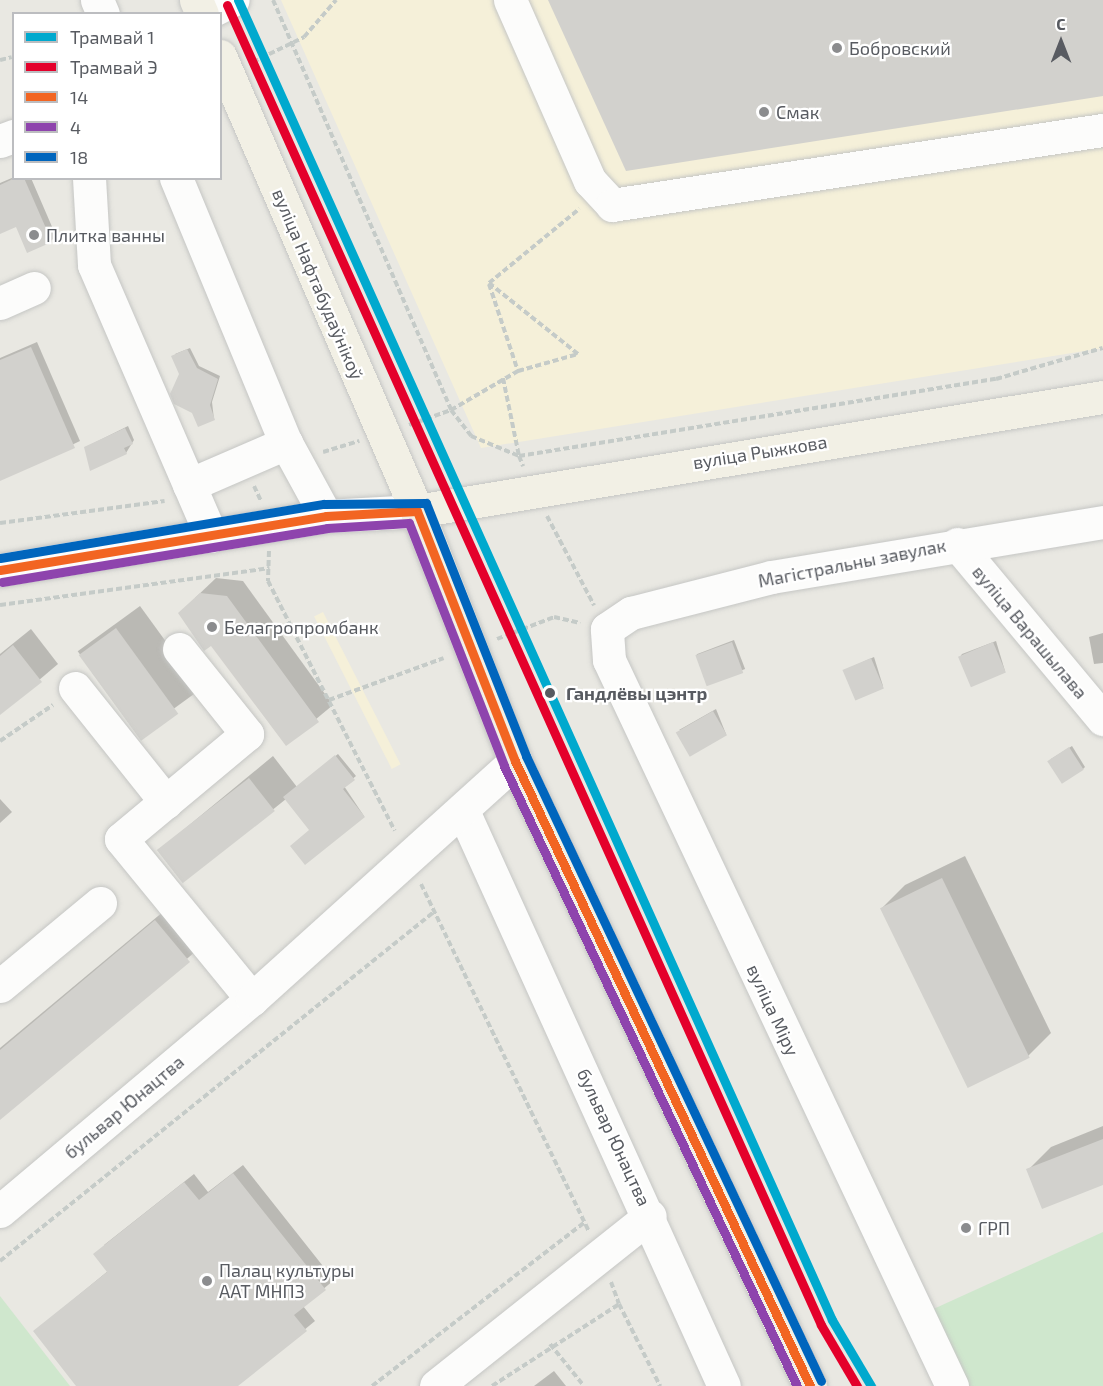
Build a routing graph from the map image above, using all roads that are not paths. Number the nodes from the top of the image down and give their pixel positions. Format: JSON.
{"nodes":[{"id":1,"x":233,"y":0,"type":"edge"},
{"id":2,"x":510,"y":0,"type":"edge"},
{"id":3,"x":208,"y":12,"type":"edge"},
{"id":4,"x":224,"y":66,"type":"edge"},
{"id":5,"x":1103,"y":130,"type":"edge"},
{"id":6,"x":89,"y":180,"type":"edge"},
{"id":7,"x":177,"y":180,"type":"edge"},
{"id":8,"x":34,"y":288,"type":"dead end"},
{"id":9,"x":0,"y":303,"type":"edge"},
{"id":10,"x":1103,"y":396,"type":"edge"},
{"id":11,"x":291,"y":451,"type":"junction"},
{"id":12,"x":192,"y":491,"type":"junction"},
{"id":13,"x":417,"y":511,"type":"junction"},
{"id":14,"x":326,"y":516,"type":"junction"},
{"id":15,"x":1103,"y":522,"type":"edge"},
{"id":16,"x":211,"y":536,"type":"junction"},
{"id":17,"x":957,"y":544,"type":"junction"},
{"id":18,"x":0,"y":570,"type":"edge"},
{"id":19,"x":607,"y":629,"type":"joint"},
{"id":20,"x":179,"y":649,"type":"dead end"},
{"id":21,"x":75,"y":688,"type":"road end"},
{"id":22,"x":1103,"y":719,"type":"edge"},
{"id":23,"x":515,"y":761,"type":"junction"},
{"id":24,"x":166,"y":802,"type":"junction"},
{"id":25,"x":464,"y":811,"type":"junction"},
{"id":26,"x":100,"y":903,"type":"dead end"},
{"id":27,"x":0,"y":986,"type":"edge"},
{"id":28,"x":252,"y":999,"type":"junction"},
{"id":29,"x":0,"y":1211,"type":"edge"},
{"id":30,"x":650,"y":1216,"type":"junction"},
{"id":31,"x":436,"y":1386,"type":"edge"},
{"id":32,"x":724,"y":1386,"type":"edge"},
{"id":33,"x":810,"y":1386,"type":"edge"},
{"id":34,"x":952,"y":1386,"type":"edge"}],
"edges":[{"from":1,"to":3,"type":"street"},
{"from":2,"to":5,"type":"street"},
{"from":4,"to":13,"type":"main road","name":"вуліца Нафтабудаўнікоў"},
{"from":6,"to":12,"type":"street"},
{"from":7,"to":11,"type":"street"},
{"from":8,"to":9,"type":"street"},
{"from":10,"to":13,"type":"main road","name":"вуліца Рыжкова"},
{"from":11,"to":12,"type":"street"},
{"from":11,"to":14,"type":"street"},
{"from":12,"to":16,"type":"street"},
{"from":13,"to":14,"type":"street"},
{"from":13,"to":23,"type":"main road"},
{"from":14,"to":16,"type":"street"},
{"from":15,"to":17,"type":"street","name":"Магістральны завулак"},
{"from":16,"to":18,"type":"street"},
{"from":17,"to":19,"type":"street","name":"Магістральны завулак"},
{"from":17,"to":22,"type":"street","name":"вуліца Варашылава"},
{"from":19,"to":34,"type":"street","name":"вуліца Міру"},
{"from":20,"to":24,"type":"street"},
{"from":21,"to":24,"type":"street"},
{"from":23,"to":25,"type":"street","name":"бульвар Юнацтва"},
{"from":23,"to":33,"type":"main road"},
{"from":24,"to":28,"type":"street"},
{"from":25,"to":28,"type":"street","name":"бульвар Юнацтва"},
{"from":25,"to":30,"type":"street","name":"бульвар Юнацтва"},
{"from":26,"to":27,"type":"street"},
{"from":28,"to":29,"type":"street","name":"бульвар Юнацтва"},
{"from":30,"to":31,"type":"street","name":"бульвар Юнацтва"},
{"from":30,"to":32,"type":"street"}]}
